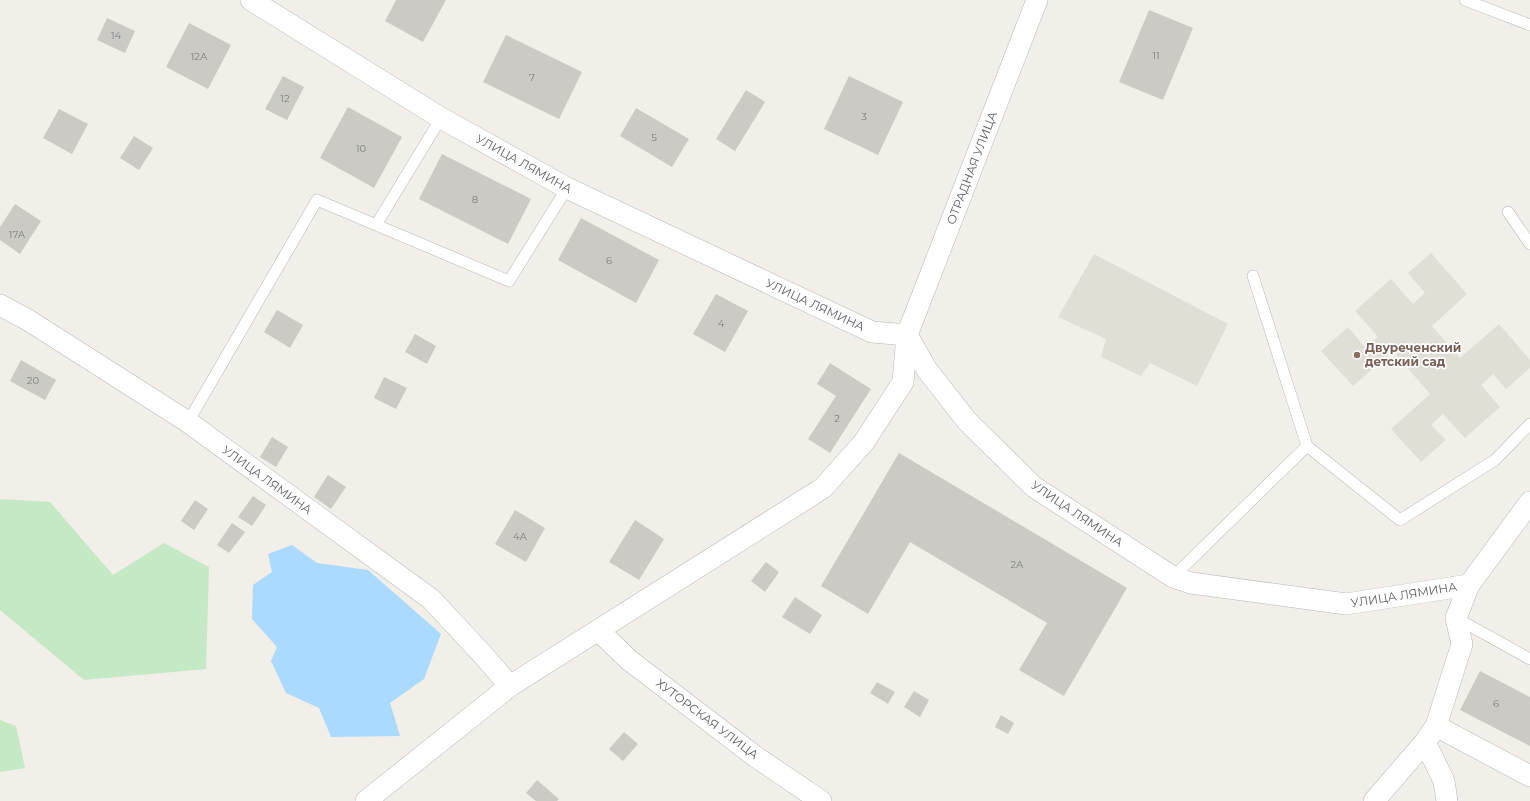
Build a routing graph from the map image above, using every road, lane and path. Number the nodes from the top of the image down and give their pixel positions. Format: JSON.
{"nodes":[{"id":1,"x":251,"y":0,"type":"edge"},
{"id":2,"x":1037,"y":0,"type":"edge"},
{"id":3,"x":1465,"y":0,"type":"edge"},
{"id":4,"x":1530,"y":25,"type":"edge"},
{"id":5,"x":441,"y":118,"type":"junction"},
{"id":6,"x":567,"y":188,"type":"junction"},
{"id":7,"x":1508,"y":212,"type":"dead end"},
{"id":8,"x":376,"y":225,"type":"junction"},
{"id":9,"x":1530,"y":244,"type":"edge"},
{"id":10,"x":1253,"y":276,"type":"dead end"},
{"id":11,"x":0,"y":305,"type":"edge"},
{"id":12,"x":907,"y":335,"type":"junction"},
{"id":13,"x":188,"y":422,"type":"junction"},
{"id":14,"x":1530,"y":424,"type":"edge"},
{"id":15,"x":1307,"y":446,"type":"junction"},
{"id":16,"x":1530,"y":502,"type":"edge"},
{"id":17,"x":1173,"y":577,"type":"junction"},
{"id":18,"x":1469,"y":585,"type":"junction"},
{"id":19,"x":1456,"y":618,"type":"junction"},
{"id":20,"x":599,"y":631,"type":"junction"},
{"id":21,"x":1530,"y":658,"type":"edge"},
{"id":22,"x":510,"y":686,"type":"junction"},
{"id":23,"x":1431,"y":734,"type":"junction"},
{"id":24,"x":1530,"y":776,"type":"edge"},
{"id":25,"x":366,"y":801,"type":"edge"},
{"id":26,"x":821,"y":801,"type":"edge"},
{"id":27,"x":1374,"y":801,"type":"edge"},
{"id":28,"x":1447,"y":801,"type":"edge"}],
"edges":[{"from":1,"to":5,"type":"street","name":"УЛИЦА ЛЯМИНА"},
{"from":2,"to":12,"type":"street","name":"ОТРАДНАЯ УЛИЦА"},
{"from":3,"to":4,"type":"lane"},
{"from":5,"to":6,"type":"street","name":"УЛИЦА ЛЯМИНА"},
{"from":5,"to":8,"type":"lane"},
{"from":6,"to":8,"type":"lane"},
{"from":6,"to":12,"type":"street","name":"УЛИЦА ЛЯМИНА"},
{"from":7,"to":9,"type":"lane"},
{"from":8,"to":13,"type":"lane"},
{"from":10,"to":15,"type":"lane"},
{"from":11,"to":13,"type":"street","name":"УЛИЦА ЛЯМИНА"},
{"from":12,"to":17,"type":"street","name":"УЛИЦА ЛЯМИНА"},
{"from":12,"to":20,"type":"street","name":"ОТРАДНАЯ УЛИЦА"},
{"from":13,"to":22,"type":"street","name":"УЛИЦА ЛЯМИНА"},
{"from":14,"to":15,"type":"lane"},
{"from":15,"to":17,"type":"lane"},
{"from":16,"to":18,"type":"street"},
{"from":17,"to":18,"type":"street","name":"УЛИЦА ЛЯМИНА"},
{"from":18,"to":19,"type":"street"},
{"from":19,"to":21,"type":"lane"},
{"from":19,"to":23,"type":"street"},
{"from":20,"to":22,"type":"street","name":"ОТРАДНАЯ УЛИЦА"},
{"from":20,"to":26,"type":"street","name":"ХУТОРСКАЯ УЛИЦА"},
{"from":22,"to":25,"type":"street","name":"ОТРАДНАЯ УЛИЦА"},
{"from":23,"to":24,"type":"street"},
{"from":23,"to":27,"type":"street"},
{"from":23,"to":28,"type":"street"}]}
